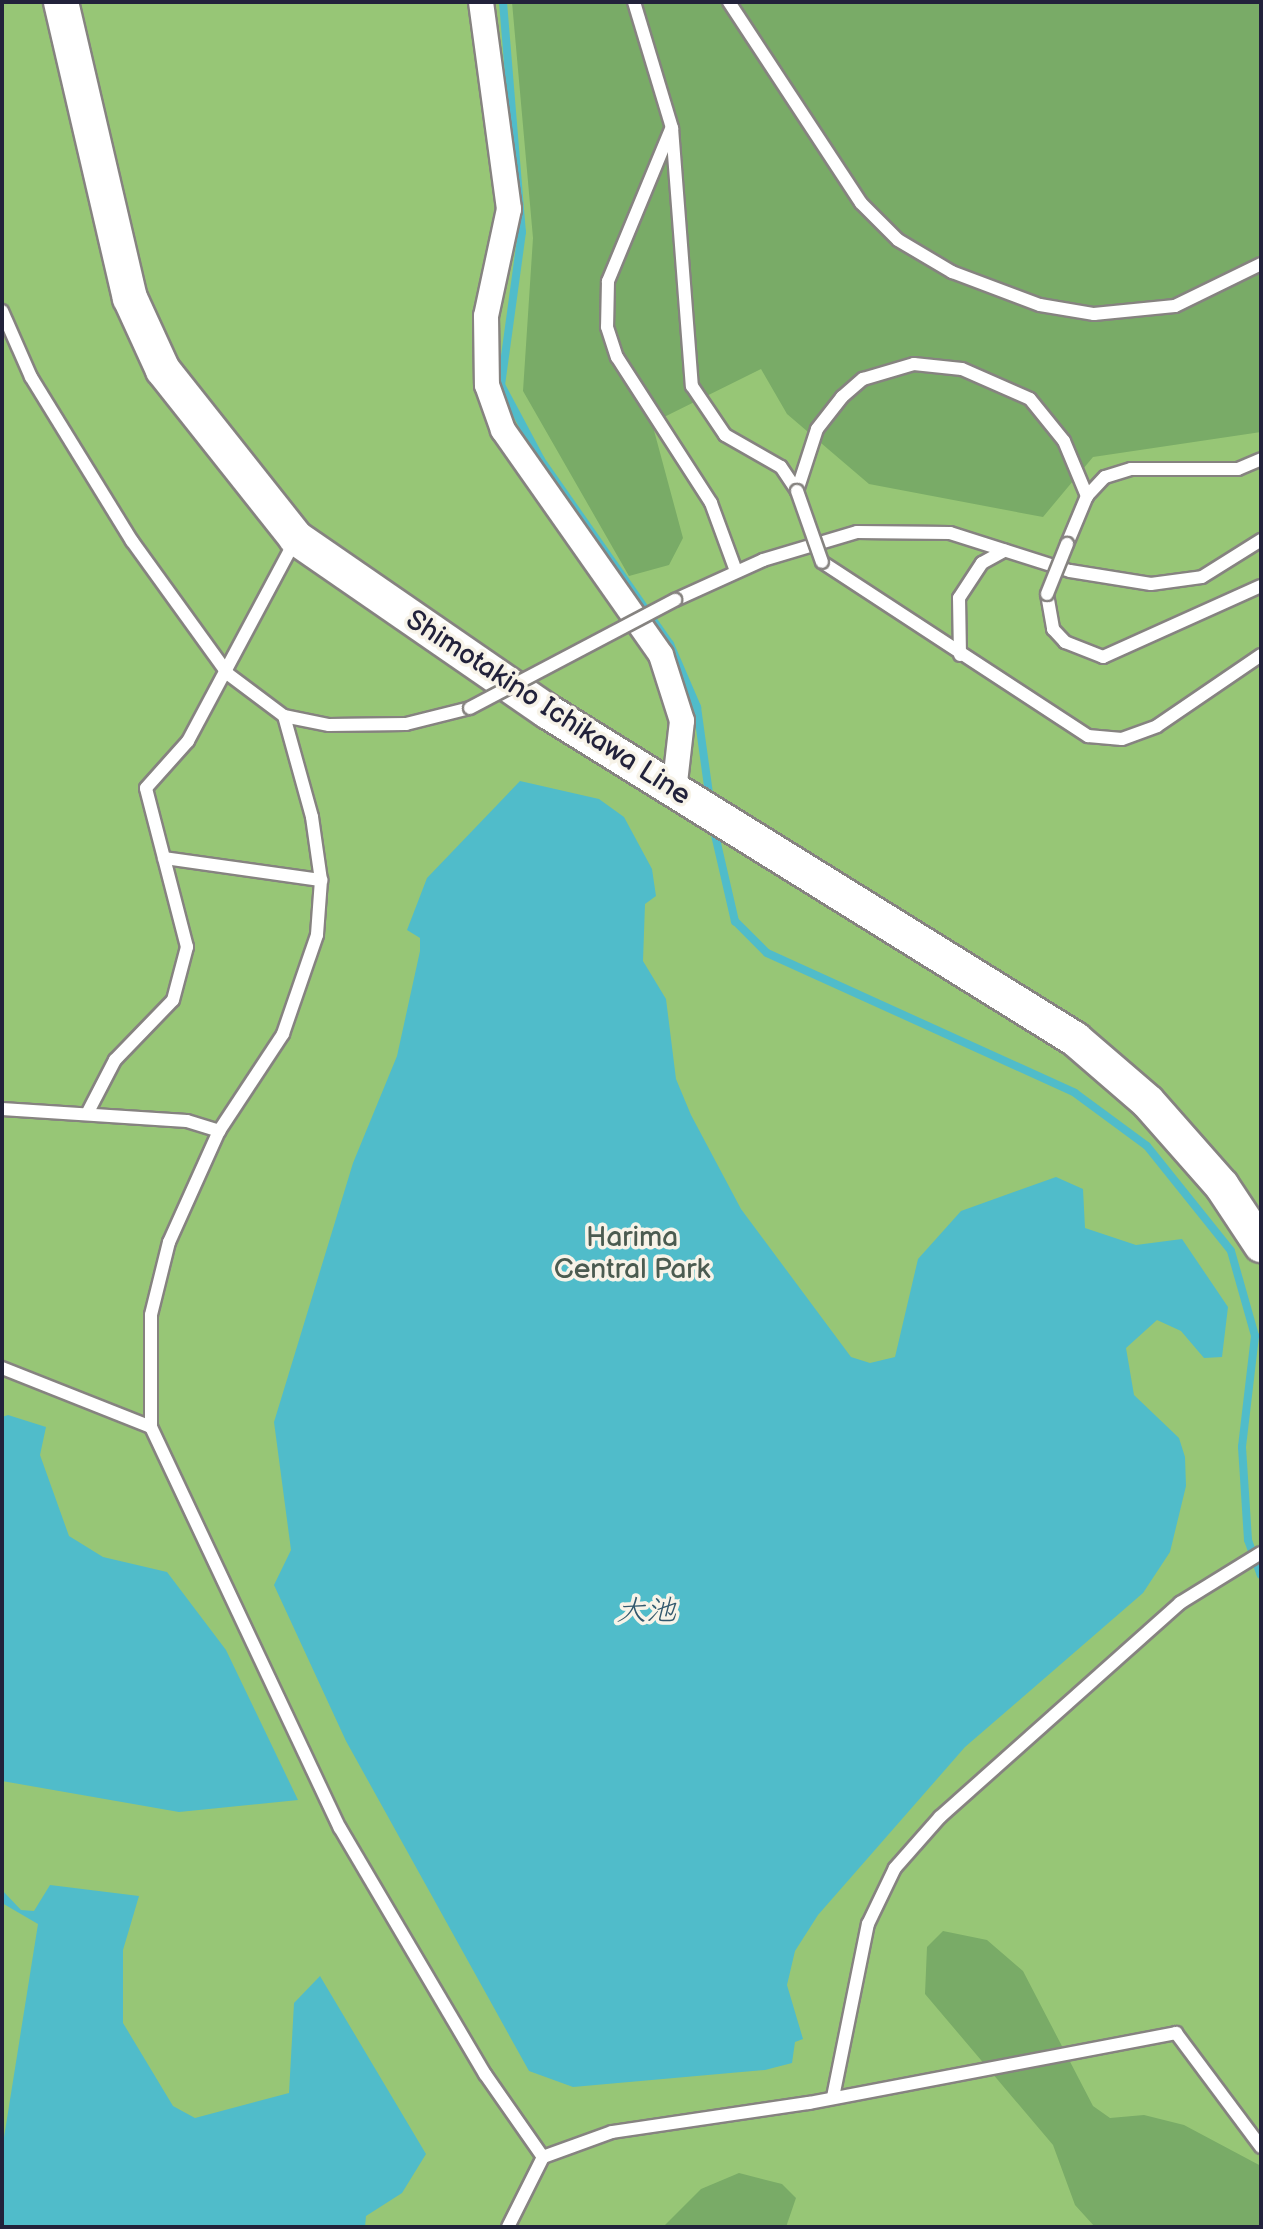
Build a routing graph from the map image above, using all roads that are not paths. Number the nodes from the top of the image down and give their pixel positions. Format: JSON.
{"nodes":[{"id":1,"x":61,"y":2,"type":"edge"},
{"id":2,"x":481,"y":2,"type":"edge"},
{"id":3,"x":634,"y":2,"type":"edge"},
{"id":4,"x":729,"y":2,"type":"edge"},
{"id":5,"x":672,"y":128,"type":"junction"},
{"id":6,"x":1261,"y":264,"type":"edge"},
{"id":7,"x":2,"y":311,"type":"edge"},
{"id":8,"x":1261,"y":459,"type":"edge"},
{"id":9,"x":797,"y":491,"type":"junction"},
{"id":10,"x":1087,"y":496,"type":"junction"},
{"id":11,"x":296,"y":538,"type":"junction"},
{"id":12,"x":1261,"y":540,"type":"edge"},
{"id":13,"x":1005,"y":550,"type":"junction"},
{"id":14,"x":736,"y":571,"type":"junction"},
{"id":15,"x":1261,"y":586,"type":"edge"},
{"id":16,"x":960,"y":655,"type":"junction"},
{"id":17,"x":1261,"y":655,"type":"edge"},
{"id":18,"x":228,"y":674,"type":"junction"},
{"id":19,"x":284,"y":716,"type":"junction"},
{"id":20,"x":674,"y":791,"type":"junction"},
{"id":21,"x":164,"y":858,"type":"junction"},
{"id":22,"x":321,"y":880,"type":"junction"},
{"id":23,"x":2,"y":1109,"type":"edge"},
{"id":24,"x":88,"y":1112,"type":"junction"},
{"id":25,"x":219,"y":1131,"type":"junction"},
{"id":26,"x":1261,"y":1245,"type":"edge"},
{"id":27,"x":2,"y":1368,"type":"edge"},
{"id":28,"x":151,"y":1427,"type":"junction"},
{"id":29,"x":1261,"y":1553,"type":"edge"},
{"id":30,"x":833,"y":2097,"type":"junction"},
{"id":31,"x":1261,"y":2147,"type":"edge"},
{"id":32,"x":543,"y":2157,"type":"junction"},
{"id":33,"x":508,"y":2227,"type":"edge"}],
"edges":[{"from":1,"to":11,"type":"main road","name":"Shimotakino Ichikawa Line"},
{"from":2,"to":20,"type":"street"},
{"from":3,"to":5,"type":"lane"},
{"from":4,"to":6,"type":"lane"},
{"from":5,"to":9,"type":"lane"},
{"from":5,"to":14,"type":"lane"},
{"from":7,"to":18,"type":"lane"},
{"from":8,"to":10,"type":"lane"},
{"from":9,"to":10,"type":"lane"},
{"from":9,"to":16,"type":"lane","bridge":true},
{"from":10,"to":15,"type":"lane","bridge":true},
{"from":11,"to":18,"type":"lane"},
{"from":11,"to":20,"type":"main road","name":"Shimotakino Ichikawa Line"},
{"from":12,"to":13,"type":"lane"},
{"from":13,"to":14,"type":"lane"},
{"from":13,"to":16,"type":"lane"},
{"from":14,"to":19,"type":"lane","bridge":true},
{"from":16,"to":17,"type":"lane"},
{"from":18,"to":19,"type":"lane"},
{"from":18,"to":21,"type":"lane"},
{"from":19,"to":22,"type":"lane"},
{"from":20,"to":26,"type":"main road","name":"Shimotakino Ichikawa Line"},
{"from":21,"to":22,"type":"lane"},
{"from":21,"to":24,"type":"lane"},
{"from":22,"to":25,"type":"lane"},
{"from":23,"to":24,"type":"lane"},
{"from":24,"to":25,"type":"lane"},
{"from":25,"to":28,"type":"lane"},
{"from":27,"to":28,"type":"lane"},
{"from":28,"to":32,"type":"lane"},
{"from":29,"to":30,"type":"lane"},
{"from":30,"to":31,"type":"lane"},
{"from":30,"to":32,"type":"lane"},
{"from":32,"to":33,"type":"lane"}]}
